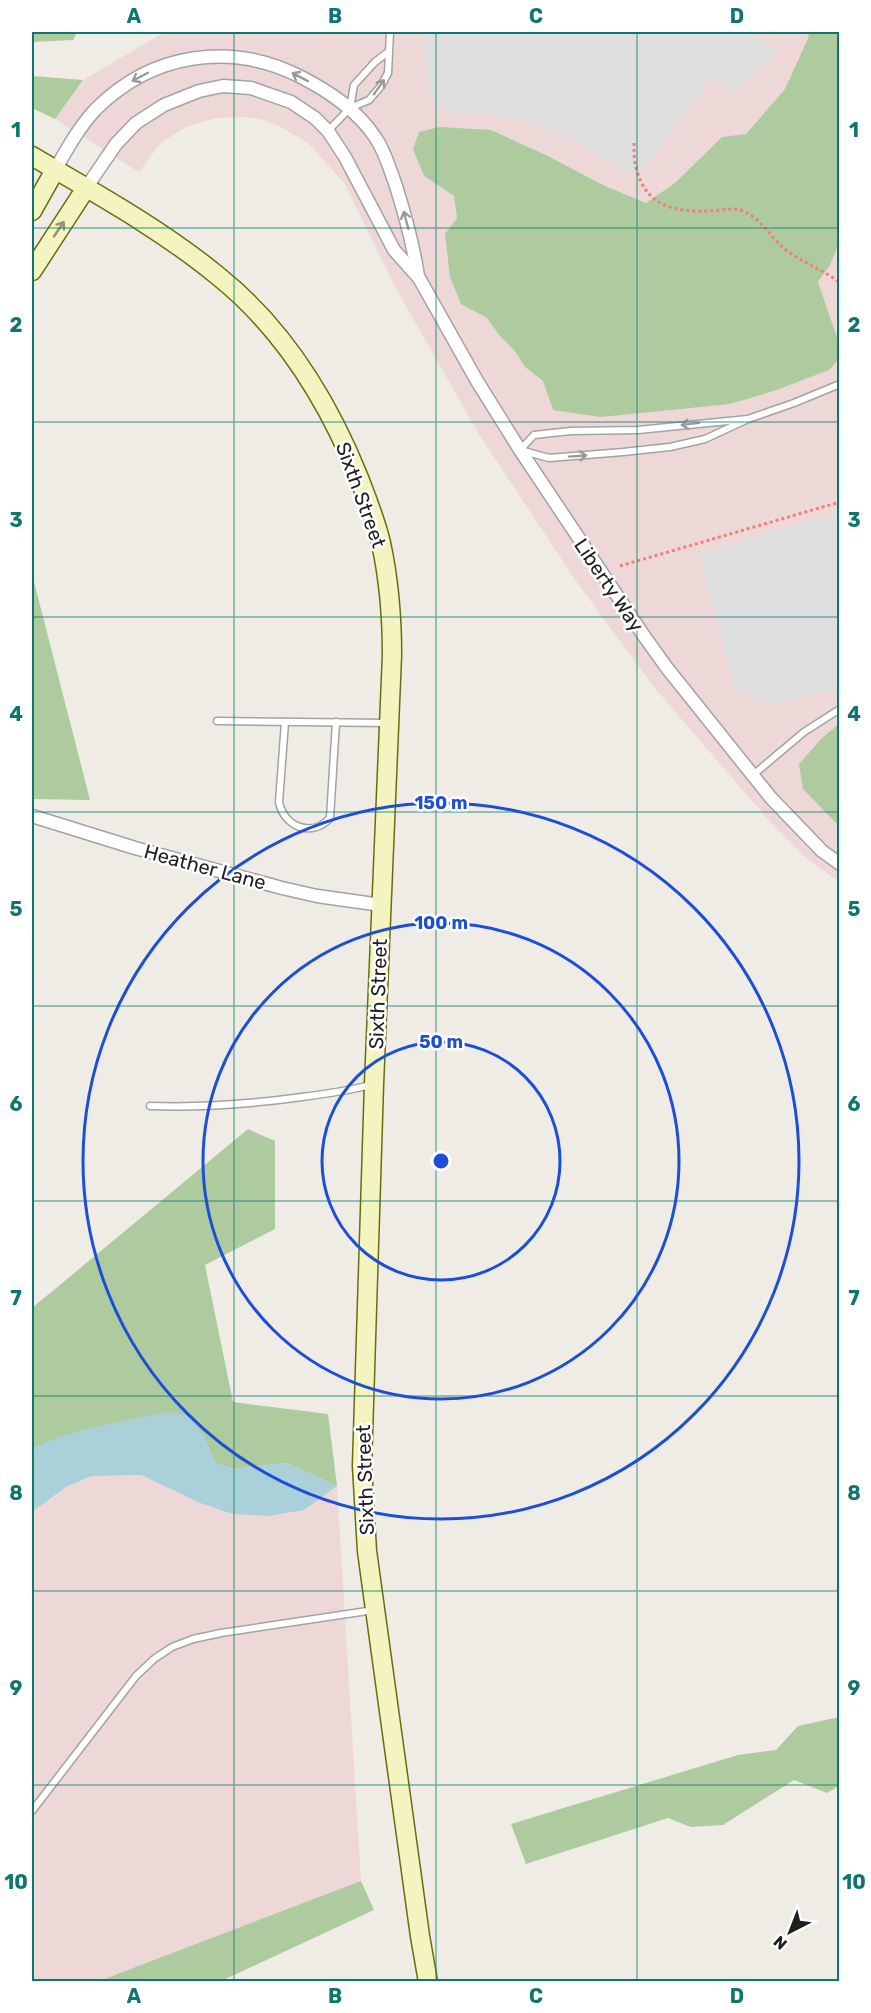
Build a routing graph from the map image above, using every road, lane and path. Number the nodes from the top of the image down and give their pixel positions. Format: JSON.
{"nodes":[{"id":1,"x":390,"y":32,"type":"edge"},
{"id":2,"x":388,"y":52,"type":"junction"},
{"id":3,"x":350,"y":108,"type":"junction"},
{"id":4,"x":328,"y":131,"type":"junction"},
{"id":5,"x":634,"y":143,"type":"dead end"},
{"id":6,"x":32,"y":156,"type":"edge"},
{"id":7,"x":55,"y":170,"type":"junction"},
{"id":8,"x":86,"y":188,"type":"junction"},
{"id":9,"x":32,"y":211,"type":"edge"},
{"id":10,"x":32,"y":271,"type":"edge"},
{"id":11,"x":419,"y":278,"type":"junction"},
{"id":12,"x":840,"y":283,"type":"edge"},
{"id":13,"x":840,"y":384,"type":"edge"},
{"id":14,"x":748,"y":419,"type":"junction"},
{"id":15,"x":520,"y":450,"type":"junction"},
{"id":16,"x":840,"y":502,"type":"edge"},
{"id":17,"x":620,"y":566,"type":"dead end"},
{"id":18,"x":840,"y":709,"type":"edge"},
{"id":19,"x":217,"y":721,"type":"dead end"},
{"id":20,"x":285,"y":722,"type":"junction"},
{"id":21,"x":336,"y":722,"type":"junction"},
{"id":22,"x":389,"y":723,"type":"junction"},
{"id":23,"x":753,"y":775,"type":"junction"},
{"id":24,"x":32,"y":816,"type":"edge"},
{"id":25,"x":840,"y":864,"type":"edge"},
{"id":26,"x":381,"y":905,"type":"junction"},
{"id":27,"x":374,"y":1084,"type":"junction"},
{"id":28,"x":150,"y":1106,"type":"dead end"},
{"id":29,"x":374,"y":1610,"type":"junction"},
{"id":30,"x":32,"y":1810,"type":"edge"},
{"id":31,"x":428,"y":1982,"type":"edge"}],
"edges":[{"from":1,"to":2,"type":"lane"},
{"from":2,"to":3,"type":"lane"},
{"from":3,"to":2,"type":"lane","one_way":true},
{"from":3,"to":4,"type":"lane"},
{"from":3,"to":7,"type":"street","name":"Liberty Way","one_way":true},
{"from":11,"to":3,"type":"street","name":"Liberty Way","one_way":true},
{"from":4,"to":8,"type":"street","name":"Liberty Way"},
{"from":4,"to":11,"type":"street","name":"Liberty Way"},
{"from":5,"to":12,"type":"path"},
{"from":6,"to":7,"type":"main road","name":"Sixth Street"},
{"from":7,"to":8,"type":"main road","name":"Sixth Street"},
{"from":7,"to":9,"type":"main road"},
{"from":10,"to":8,"type":"main road","one_way":true},
{"from":8,"to":22,"type":"main road","name":"Sixth Street"},
{"from":11,"to":15,"type":"street","name":"Liberty Way"},
{"from":13,"to":14,"type":"lane"},
{"from":15,"to":14,"type":"lane","one_way":true},
{"from":14,"to":15,"type":"lane","one_way":true},
{"from":15,"to":23,"type":"street","name":"Liberty Way"},
{"from":16,"to":17,"type":"path"},
{"from":18,"to":23,"type":"lane"},
{"from":19,"to":20,"type":"lane"},
{"from":20,"to":21,"type":"lane"},
{"from":20,"to":21,"type":"lane"},
{"from":21,"to":22,"type":"lane"},
{"from":22,"to":26,"type":"main road","name":"Sixth Street"},
{"from":23,"to":25,"type":"street","name":"Liberty Way"},
{"from":24,"to":26,"type":"street","name":"Heather Lane"},
{"from":26,"to":27,"type":"main road","name":"Sixth Street"},
{"from":27,"to":28,"type":"lane"},
{"from":27,"to":29,"type":"main road","name":"Sixth Street"},
{"from":29,"to":30,"type":"lane"},
{"from":29,"to":31,"type":"main road","name":"Sixth Street"}]}
